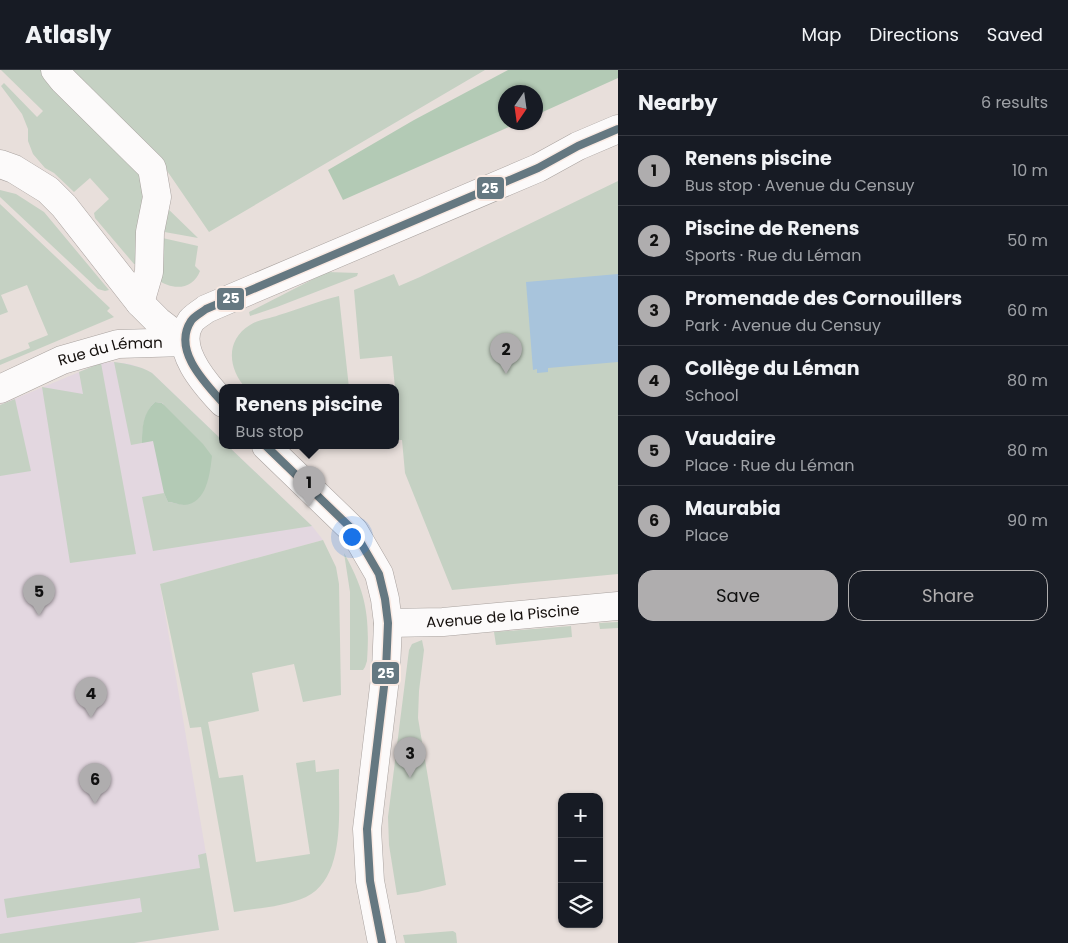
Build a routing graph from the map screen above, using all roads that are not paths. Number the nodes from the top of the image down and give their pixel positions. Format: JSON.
{"nodes":[{"id":1,"x":55,"y":70,"type":"edge"},
{"id":2,"x":618,"y":129,"type":"edge"},
{"id":3,"x":0,"y":164,"type":"edge"},
{"id":4,"x":140,"y":302,"type":"junction"},
{"id":5,"x":185,"y":342,"type":"junction"},
{"id":6,"x":0,"y":389,"type":"edge"},
{"id":7,"x":219,"y":399,"type":"edge"},
{"id":8,"x":269,"y":449,"type":"edge"},
{"id":9,"x":618,"y":606,"type":"edge"},
{"id":10,"x":388,"y":623,"type":"junction"},
{"id":11,"x":382,"y":943,"type":"edge"}],
"edges":[{"from":1,"to":4,"type":"street"},
{"from":2,"to":5,"type":"street","name":"Rue du Léman"},
{"from":3,"to":4,"type":"street"},
{"from":4,"to":5,"type":"street"},
{"from":5,"to":6,"type":"street","name":"Rue du Léman"},
{"from":5,"to":7,"type":"street"},
{"from":8,"to":10,"type":"street"},
{"from":9,"to":10,"type":"street","name":"Avenue de la Piscine"},
{"from":10,"to":11,"type":"street"}]}
